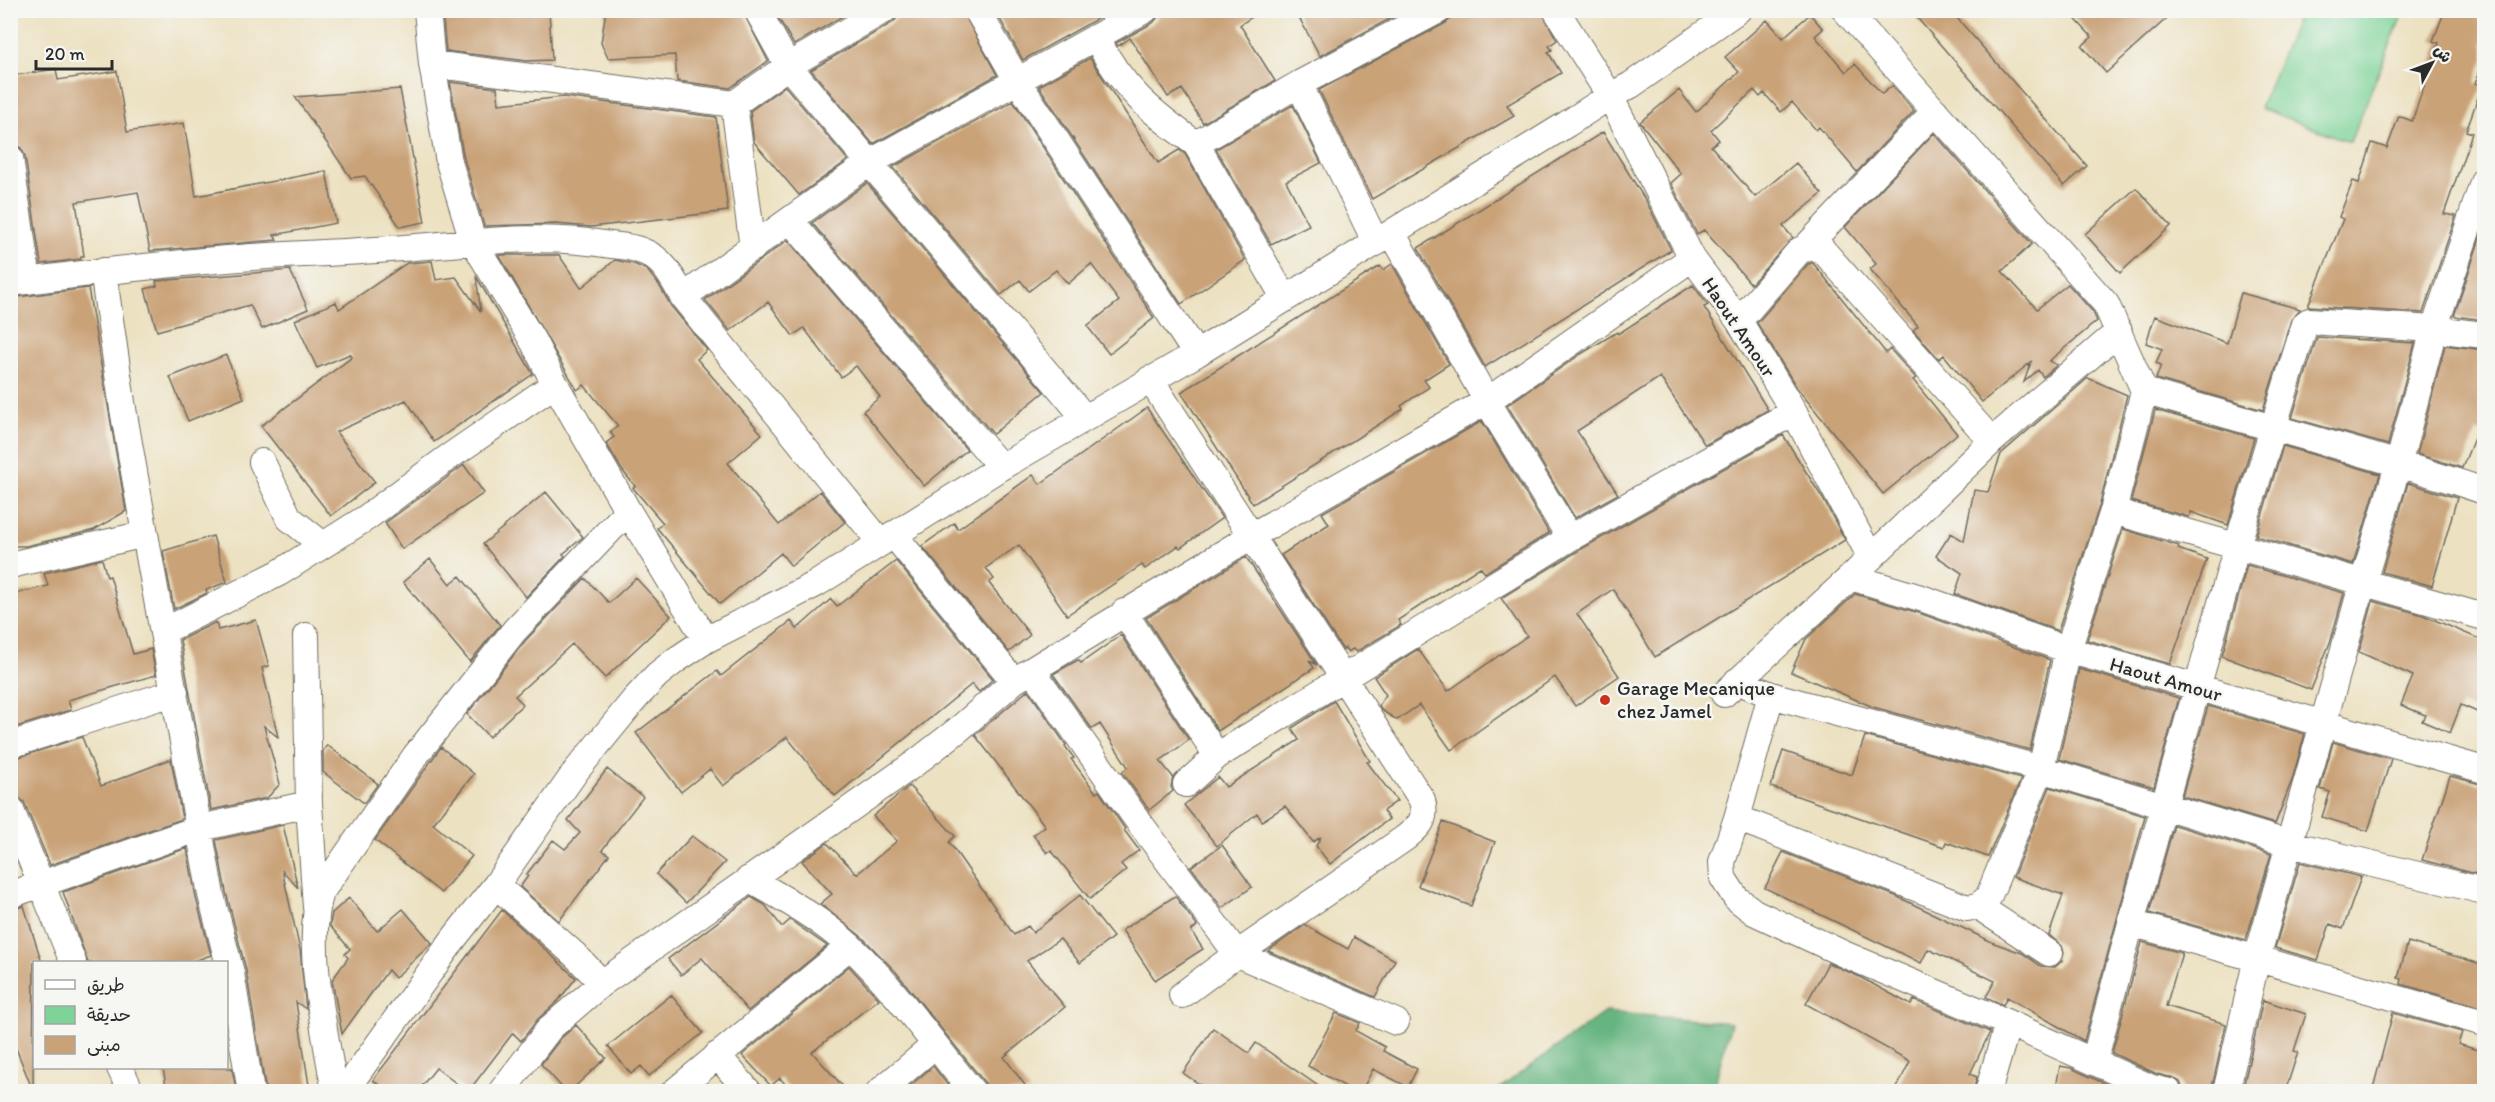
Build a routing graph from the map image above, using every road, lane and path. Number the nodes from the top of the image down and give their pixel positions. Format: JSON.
{"nodes":[{"id":1,"x":427,"y":10,"type":"edge"},
{"id":2,"x":757,"y":10,"type":"edge"},
{"id":3,"x":884,"y":10,"type":"edge"},
{"id":4,"x":976,"y":10,"type":"edge"},
{"id":5,"x":1146,"y":10,"type":"edge"},
{"id":6,"x":1439,"y":10,"type":"edge"},
{"id":7,"x":1845,"y":10,"type":"edge"},
{"id":8,"x":1555,"y":11,"type":"edge"},
{"id":9,"x":1734,"y":12,"type":"edge"},
{"id":10,"x":1096,"y":37,"type":"junction"},
{"id":11,"x":432,"y":64,"type":"junction"},
{"id":12,"x":788,"y":66,"type":"junction"},
{"id":13,"x":1017,"y":80,"type":"junction"},
{"id":14,"x":1299,"y":84,"type":"junction"},
{"id":15,"x":1610,"y":96,"type":"junction"},
{"id":16,"x":734,"y":104,"type":"junction"},
{"id":17,"x":1935,"y":111,"type":"junction"},
{"id":18,"x":1196,"y":144,"type":"junction"},
{"id":19,"x":10,"y":158,"type":"edge"},
{"id":20,"x":869,"y":163,"type":"junction"},
{"id":21,"x":2484,"y":180,"type":"edge"},
{"id":22,"x":2478,"y":212,"type":"edge"},
{"id":23,"x":790,"y":220,"type":"junction"},
{"id":24,"x":1384,"y":238,"type":"junction"},
{"id":25,"x":473,"y":241,"type":"junction"},
{"id":26,"x":1806,"y":247,"type":"junction"},
{"id":27,"x":753,"y":248,"type":"junction"},
{"id":28,"x":1692,"y":258,"type":"junction"},
{"id":29,"x":103,"y":271,"type":"junction"},
{"id":30,"x":19,"y":282,"type":"edge"},
{"id":31,"x":684,"y":297,"type":"junction"},
{"id":32,"x":1285,"y":299,"type":"junction"},
{"id":33,"x":1739,"y":321,"type":"junction"},
{"id":34,"x":2434,"y":329,"type":"junction"},
{"id":35,"x":2119,"y":331,"type":"junction"},
{"id":36,"x":2484,"y":335,"type":"edge"},
{"id":37,"x":1196,"y":354,"type":"junction"},
{"id":38,"x":1150,"y":379,"type":"junction"},
{"id":39,"x":555,"y":384,"type":"junction"},
{"id":40,"x":2144,"y":391,"type":"junction"},
{"id":41,"x":1488,"y":401,"type":"junction"},
{"id":42,"x":1794,"y":412,"type":"junction"},
{"id":43,"x":1085,"y":418,"type":"junction"},
{"id":44,"x":2273,"y":429,"type":"junction"},
{"id":45,"x":1992,"y":441,"type":"junction"},
{"id":46,"x":262,"y":462,"type":"dead end"},
{"id":47,"x":2399,"y":462,"type":"junction"},
{"id":48,"x":1000,"y":467,"type":"junction"},
{"id":49,"x":2484,"y":491,"type":"edge"},
{"id":50,"x":628,"y":511,"type":"junction"},
{"id":51,"x":2113,"y":511,"type":"junction"},
{"id":52,"x":145,"y":534,"type":"junction"},
{"id":53,"x":1253,"y":535,"type":"junction"},
{"id":54,"x":887,"y":538,"type":"junction"},
{"id":55,"x":1570,"y":538,"type":"junction"},
{"id":56,"x":323,"y":545,"type":"junction"},
{"id":57,"x":2237,"y":546,"type":"junction"},
{"id":58,"x":1870,"y":556,"type":"junction"},
{"id":59,"x":10,"y":565,"type":"edge"},
{"id":60,"x":1851,"y":577,"type":"junction"},
{"id":61,"x":2363,"y":582,"type":"junction"},
{"id":62,"x":1124,"y":612,"type":"junction"},
{"id":63,"x":2484,"y":617,"type":"edge"},
{"id":64,"x":164,"y":631,"type":"junction"},
{"id":65,"x":306,"y":636,"type":"dead end"},
{"id":66,"x":706,"y":640,"type":"junction"},
{"id":67,"x":2068,"y":650,"type":"junction"},
{"id":68,"x":1023,"y":675,"type":"junction"},
{"id":69,"x":1343,"y":677,"type":"junction"},
{"id":70,"x":2198,"y":688,"type":"junction"},
{"id":71,"x":176,"y":693,"type":"junction"},
{"id":72,"x":1770,"y":694,"type":"junction"},
{"id":73,"x":2324,"y":724,"type":"junction"},
{"id":74,"x":10,"y":745,"type":"edge"},
{"id":75,"x":1217,"y":756,"type":"junction"},
{"id":76,"x":2041,"y":769,"type":"junction"},
{"id":77,"x":2484,"y":770,"type":"edge"},
{"id":78,"x":1186,"y":784,"type":"dead end"},
{"id":79,"x":309,"y":804,"type":"junction"},
{"id":80,"x":2164,"y":807,"type":"junction"},
{"id":81,"x":10,"y":808,"type":"edge"},
{"id":82,"x":1737,"y":818,"type":"junction"},
{"id":83,"x":200,"y":828,"type":"junction"},
{"id":84,"x":2290,"y":844,"type":"junction"},
{"id":85,"x":749,"y":879,"type":"junction"},
{"id":86,"x":43,"y":885,"type":"junction"},
{"id":87,"x":496,"y":885,"type":"junction"},
{"id":88,"x":2484,"y":891,"type":"edge"},
{"id":89,"x":10,"y":896,"type":"edge"},
{"id":90,"x":1978,"y":906,"type":"junction"},
{"id":91,"x":316,"y":907,"type":"junction"},
{"id":92,"x":2131,"y":923,"type":"junction"},
{"id":93,"x":850,"y":946,"type":"junction"},
{"id":94,"x":2049,"y":953,"type":"dead end"},
{"id":95,"x":1237,"y":954,"type":"junction"},
{"id":96,"x":2258,"y":958,"type":"junction"},
{"id":97,"x":73,"y":961,"type":"edge"},
{"id":98,"x":226,"y":961,"type":"edge"},
{"id":99,"x":229,"y":973,"type":"edge"},
{"id":100,"x":602,"y":983,"type":"junction"},
{"id":101,"x":1182,"y":995,"type":"dead end"},
{"id":102,"x":1396,"y":1022,"type":"dead end"},
{"id":103,"x":2008,"y":1023,"type":"junction"},
{"id":104,"x":2484,"y":1023,"type":"edge"},
{"id":105,"x":934,"y":1045,"type":"junction"},
{"id":106,"x":717,"y":1055,"type":"junction"},
{"id":107,"x":2094,"y":1062,"type":"junction"},
{"id":108,"x":120,"y":1069,"type":"edge"},
{"id":109,"x":2157,"y":1090,"type":"edge"},
{"id":110,"x":131,"y":1092,"type":"edge"},
{"id":111,"x":251,"y":1092,"type":"edge"},
{"id":112,"x":335,"y":1092,"type":"edge"},
{"id":113,"x":344,"y":1092,"type":"edge"},
{"id":114,"x":501,"y":1092,"type":"edge"},
{"id":115,"x":674,"y":1092,"type":"edge"},
{"id":116,"x":750,"y":1092,"type":"edge"},
{"id":117,"x":879,"y":1092,"type":"edge"},
{"id":118,"x":973,"y":1092,"type":"edge"},
{"id":119,"x":1988,"y":1092,"type":"edge"},
{"id":120,"x":2226,"y":1092,"type":"edge"}],
"edges":[{"from":1,"to":11,"type":"street"},
{"from":2,"to":12,"type":"street"},
{"from":3,"to":12,"type":"street"},
{"from":4,"to":13,"type":"street"},
{"from":5,"to":10,"type":"street"},
{"from":6,"to":14,"type":"street"},
{"from":7,"to":17,"type":"street"},
{"from":8,"to":15,"type":"street","name":"Haout Amour"},
{"from":9,"to":15,"type":"street"},
{"from":10,"to":13,"type":"street"},
{"from":10,"to":18,"type":"street"},
{"from":11,"to":16,"type":"street"},
{"from":11,"to":25,"type":"street"},
{"from":12,"to":16,"type":"street"},
{"from":12,"to":20,"type":"street"},
{"from":13,"to":20,"type":"street"},
{"from":13,"to":37,"type":"street"},
{"from":14,"to":18,"type":"street"},
{"from":14,"to":24,"type":"street"},
{"from":15,"to":24,"type":"street"},
{"from":15,"to":28,"type":"street","name":"Haout Amour"},
{"from":16,"to":27,"type":"street"},
{"from":17,"to":26,"type":"street"},
{"from":17,"to":35,"type":"street"},
{"from":18,"to":32,"type":"street"},
{"from":19,"to":30,"type":"street"},
{"from":20,"to":23,"type":"street"},
{"from":20,"to":43,"type":"street"},
{"from":21,"to":22,"type":"street"},
{"from":22,"to":34,"type":"street"},
{"from":23,"to":27,"type":"street"},
{"from":23,"to":48,"type":"street"},
{"from":24,"to":32,"type":"street"},
{"from":24,"to":41,"type":"street"},
{"from":25,"to":29,"type":"street"},
{"from":25,"to":31,"type":"street"},
{"from":25,"to":39,"type":"street"},
{"from":26,"to":33,"type":"street"},
{"from":26,"to":45,"type":"street"},
{"from":27,"to":31,"type":"street"},
{"from":28,"to":33,"type":"street","name":"Haout Amour"},
{"from":28,"to":41,"type":"street"},
{"from":29,"to":30,"type":"street"},
{"from":29,"to":52,"type":"street"},
{"from":31,"to":54,"type":"street"},
{"from":32,"to":37,"type":"street"},
{"from":33,"to":42,"type":"street","name":"Haout Amour"},
{"from":34,"to":36,"type":"street"},
{"from":34,"to":44,"type":"street"},
{"from":34,"to":47,"type":"street"},
{"from":35,"to":40,"type":"street"},
{"from":35,"to":45,"type":"street"},
{"from":37,"to":38,"type":"street"},
{"from":38,"to":43,"type":"street"},
{"from":38,"to":53,"type":"street"},
{"from":39,"to":50,"type":"street"},
{"from":39,"to":56,"type":"street"},
{"from":40,"to":44,"type":"street"},
{"from":40,"to":51,"type":"street"},
{"from":41,"to":53,"type":"street"},
{"from":41,"to":55,"type":"street"},
{"from":42,"to":55,"type":"street"},
{"from":42,"to":58,"type":"street","name":"Haout Amour"},
{"from":43,"to":48,"type":"street"},
{"from":44,"to":47,"type":"street"},
{"from":44,"to":57,"type":"street"},
{"from":45,"to":58,"type":"street"},
{"from":46,"to":56,"type":"street"},
{"from":47,"to":49,"type":"street"},
{"from":47,"to":61,"type":"street"},
{"from":48,"to":54,"type":"street"},
{"from":50,"to":66,"type":"street"},
{"from":50,"to":91,"type":"street"},
{"from":51,"to":57,"type":"street"},
{"from":51,"to":67,"type":"street"},
{"from":52,"to":59,"type":"street"},
{"from":52,"to":64,"type":"street"},
{"from":53,"to":62,"type":"street"},
{"from":53,"to":69,"type":"street"},
{"from":54,"to":66,"type":"street"},
{"from":54,"to":68,"type":"street"},
{"from":55,"to":69,"type":"street"},
{"from":56,"to":64,"type":"street"},
{"from":57,"to":61,"type":"street"},
{"from":57,"to":70,"type":"street"},
{"from":58,"to":60,"type":"street"},
{"from":60,"to":67,"type":"street","name":"Haout Amour"},
{"from":60,"to":72,"type":"street"},
{"from":61,"to":63,"type":"street"},
{"from":61,"to":73,"type":"street"},
{"from":62,"to":68,"type":"street"},
{"from":62,"to":75,"type":"street"},
{"from":64,"to":71,"type":"street"},
{"from":65,"to":79,"type":"street"},
{"from":66,"to":87,"type":"street"},
{"from":67,"to":70,"type":"street","name":"Haout Amour"},
{"from":67,"to":76,"type":"street"},
{"from":68,"to":85,"type":"street"},
{"from":68,"to":95,"type":"street"},
{"from":69,"to":75,"type":"street"},
{"from":69,"to":95,"type":"street"},
{"from":70,"to":73,"type":"street","name":"Haout Amour"},
{"from":70,"to":80,"type":"street"},
{"from":71,"to":74,"type":"street"},
{"from":71,"to":83,"type":"street"},
{"from":72,"to":76,"type":"street"},
{"from":72,"to":82,"type":"street"},
{"from":73,"to":77,"type":"street","name":"Haout Amour"},
{"from":73,"to":84,"type":"street"},
{"from":75,"to":78,"type":"street"},
{"from":76,"to":80,"type":"street"},
{"from":76,"to":90,"type":"street"},
{"from":79,"to":83,"type":"street"},
{"from":79,"to":91,"type":"street"},
{"from":80,"to":84,"type":"street"},
{"from":80,"to":92,"type":"street"},
{"from":81,"to":86,"type":"street"},
{"from":82,"to":90,"type":"street"},
{"from":82,"to":103,"type":"street"},
{"from":83,"to":86,"type":"street"},
{"from":83,"to":98,"type":"street"},
{"from":84,"to":88,"type":"street"},
{"from":84,"to":96,"type":"street"},
{"from":85,"to":93,"type":"street"},
{"from":85,"to":100,"type":"street"},
{"from":86,"to":89,"type":"street"},
{"from":86,"to":97,"type":"street"},
{"from":87,"to":100,"type":"street"},
{"from":87,"to":113,"type":"street"},
{"from":90,"to":94,"type":"street"},
{"from":91,"to":112,"type":"street"},
{"from":92,"to":96,"type":"street"},
{"from":92,"to":107,"type":"street"},
{"from":93,"to":105,"type":"street"},
{"from":93,"to":106,"type":"street"},
{"from":95,"to":101,"type":"street"},
{"from":95,"to":102,"type":"street"},
{"from":96,"to":104,"type":"street"},
{"from":96,"to":120,"type":"street"},
{"from":99,"to":111,"type":"street"},
{"from":100,"to":114,"type":"street"},
{"from":103,"to":107,"type":"street"},
{"from":103,"to":119,"type":"street"},
{"from":105,"to":117,"type":"street"},
{"from":105,"to":118,"type":"street"},
{"from":106,"to":115,"type":"street"},
{"from":106,"to":116,"type":"street"},
{"from":107,"to":109,"type":"street"},
{"from":108,"to":110,"type":"street"}]}
